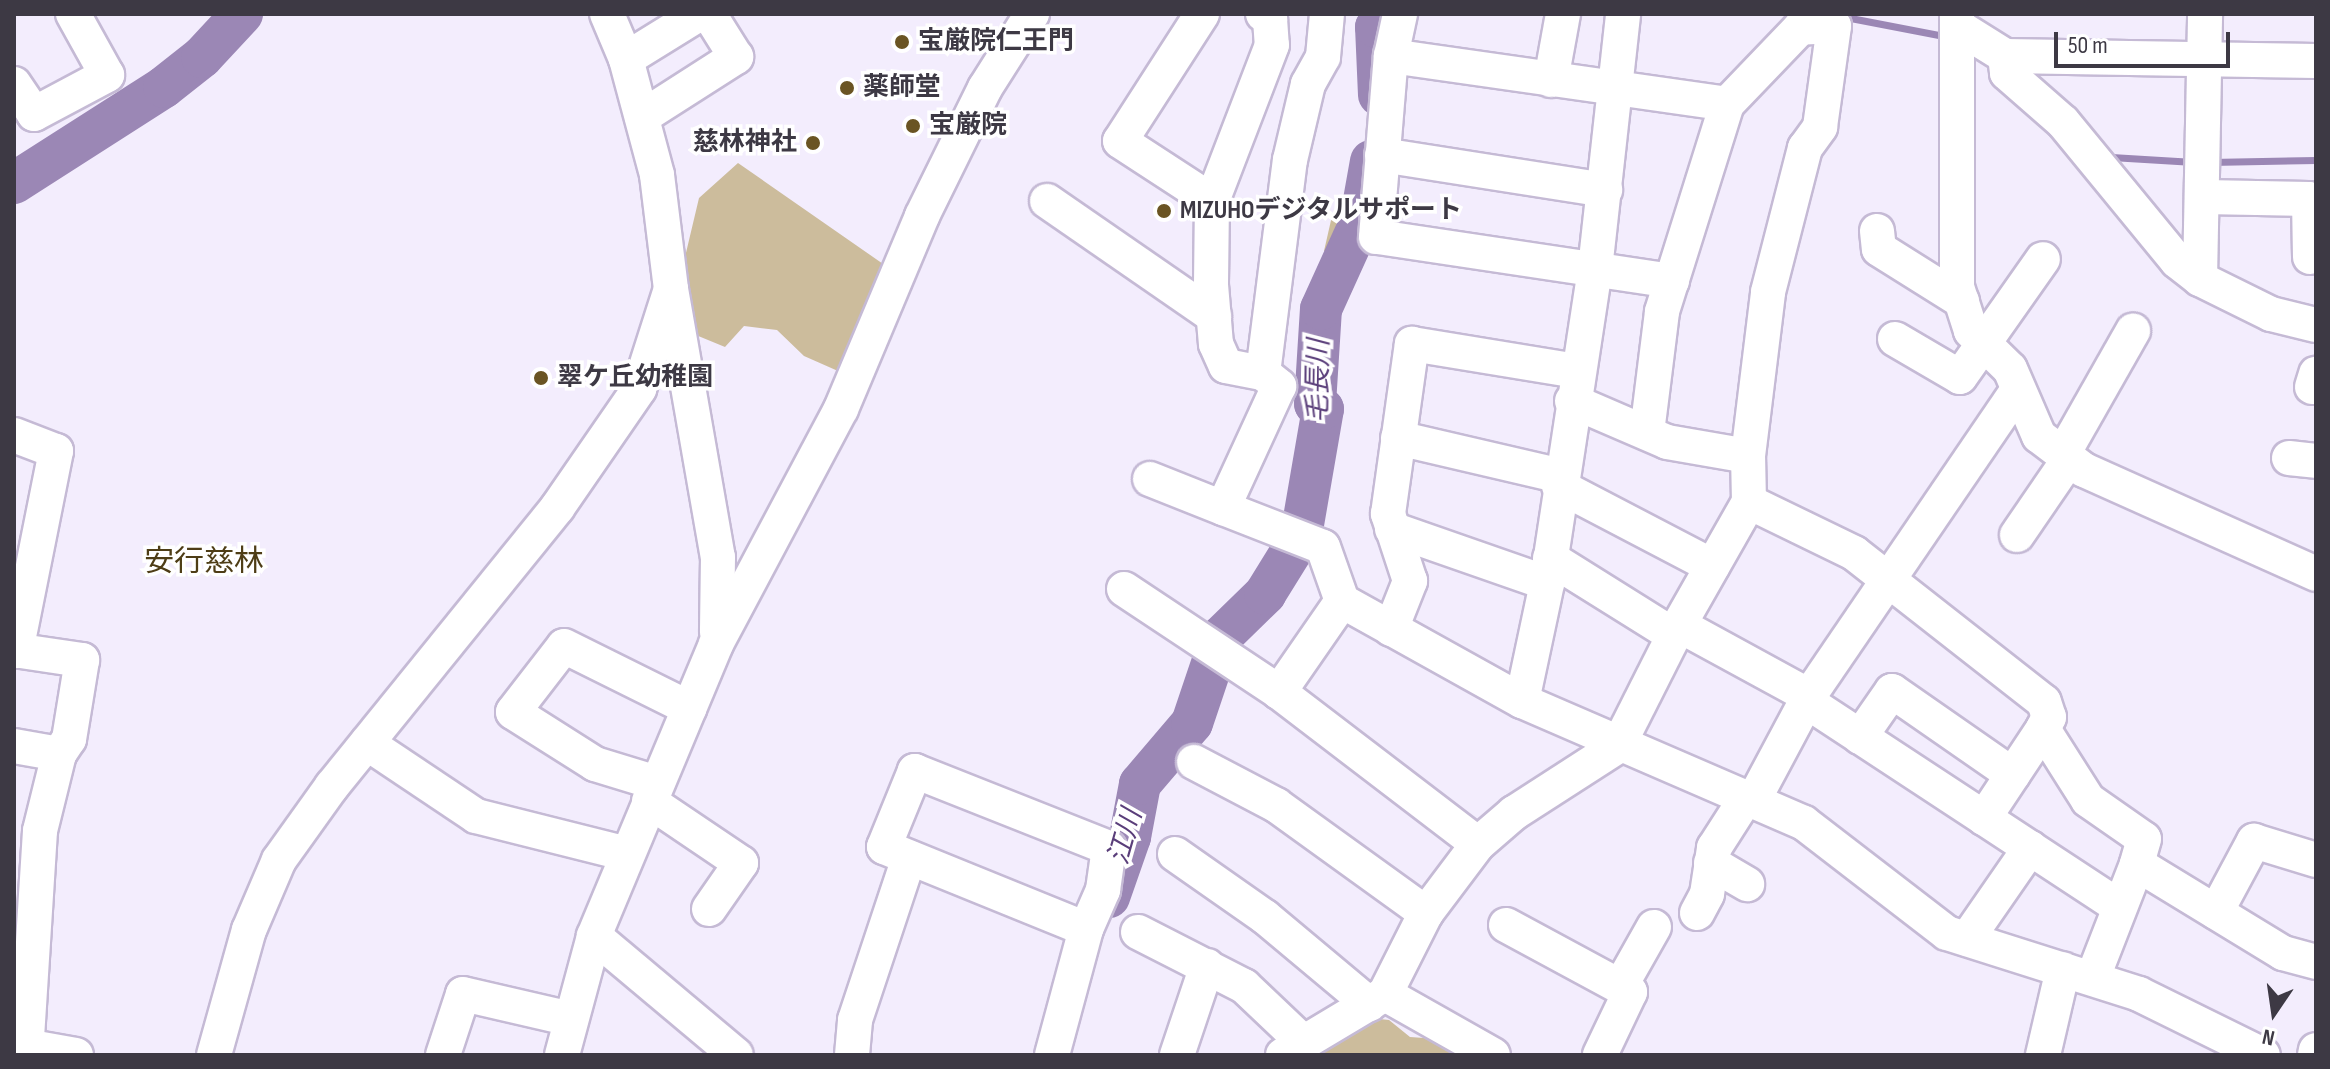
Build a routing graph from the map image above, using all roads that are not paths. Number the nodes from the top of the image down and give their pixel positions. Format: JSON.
{"nodes":[{"id":1,"x":73,"y":14,"type":"edge"},
{"id":2,"x":607,"y":14,"type":"edge"},
{"id":3,"x":699,"y":14,"type":"edge"},
{"id":4,"x":709,"y":14,"type":"edge"},
{"id":5,"x":1032,"y":14,"type":"edge"},
{"id":6,"x":1202,"y":14,"type":"edge"},
{"id":7,"x":1263,"y":14,"type":"edge"},
{"id":8,"x":1327,"y":14,"type":"edge"},
{"id":9,"x":1400,"y":14,"type":"edge"},
{"id":10,"x":1563,"y":14,"type":"edge"},
{"id":11,"x":1623,"y":14,"type":"edge"},
{"id":12,"x":2205,"y":14,"type":"edge"},
{"id":13,"x":1957,"y":20,"type":"edge"},
{"id":14,"x":1391,"y":56,"type":"junction"},
{"id":15,"x":2005,"y":56,"type":"junction"},
{"id":16,"x":2205,"y":58,"type":"junction"},
{"id":17,"x":626,"y":59,"type":"junction"},
{"id":18,"x":2316,"y":61,"type":"edge"},
{"id":19,"x":1551,"y":80,"type":"junction"},
{"id":20,"x":14,"y":84,"type":"edge"},
{"id":21,"x":1617,"y":90,"type":"junction"},
{"id":22,"x":1727,"y":104,"type":"junction"},
{"id":23,"x":642,"y":117,"type":"junction"},
{"id":24,"x":1382,"y":155,"type":"junction"},
{"id":25,"x":1605,"y":190,"type":"junction"},
{"id":26,"x":2204,"y":197,"type":"junction"},
{"id":27,"x":1047,"y":201,"type":"dead end"},
{"id":28,"x":1212,"y":201,"type":"junction"},
{"id":29,"x":1877,"y":231,"type":"dead end"},
{"id":30,"x":2310,"y":257,"type":"dead end"},
{"id":31,"x":2043,"y":259,"type":"dead end"},
{"id":32,"x":1595,"y":269,"type":"junction"},
{"id":33,"x":2200,"y":279,"type":"junction"},
{"id":34,"x":1672,"y":281,"type":"junction"},
{"id":35,"x":671,"y":289,"type":"junction"},
{"id":36,"x":1962,"y":301,"type":"junction"},
{"id":37,"x":1214,"y":316,"type":"junction"},
{"id":38,"x":2316,"y":325,"type":"edge"},
{"id":39,"x":2133,"y":331,"type":"dead end"},
{"id":40,"x":1895,"y":339,"type":"dead end"},
{"id":41,"x":1980,"y":342,"type":"junction"},
{"id":42,"x":1263,"y":373,"type":"junction"},
{"id":43,"x":1575,"y":386,"type":"junction"},
{"id":44,"x":2017,"y":391,"type":"junction"},
{"id":45,"x":1647,"y":432,"type":"junction"},
{"id":46,"x":14,"y":435,"type":"edge"},
{"id":47,"x":1398,"y":438,"type":"junction"},
{"id":48,"x":1748,"y":456,"type":"junction"},
{"id":49,"x":2066,"y":456,"type":"junction"},
{"id":50,"x":1150,"y":479,"type":"dead end"},
{"id":51,"x":1560,"y":481,"type":"junction"},
{"id":52,"x":1749,"y":502,"type":"junction"},
{"id":53,"x":1223,"y":508,"type":"junction"},
{"id":54,"x":1392,"y":529,"type":"junction"},
{"id":55,"x":2017,"y":535,"type":"dead end"},
{"id":56,"x":26,"y":542,"type":"edge"},
{"id":57,"x":1712,"y":566,"type":"junction"},
{"id":58,"x":1548,"y":571,"type":"junction"},
{"id":59,"x":2316,"y":574,"type":"edge"},
{"id":60,"x":1886,"y":577,"type":"junction"},
{"id":61,"x":1124,"y":589,"type":"dead end"},
{"id":62,"x":1342,"y":601,"type":"junction"},
{"id":63,"x":1391,"y":629,"type":"junction"},
{"id":64,"x":1676,"y":630,"type":"junction"},
{"id":65,"x":716,"y":644,"type":"junction"},
{"id":66,"x":15,"y":651,"type":"edge"},
{"id":67,"x":1279,"y":692,"type":"junction"},
{"id":68,"x":1807,"y":698,"type":"junction"},
{"id":69,"x":1522,"y":701,"type":"junction"},
{"id":70,"x":689,"y":708,"type":"junction"},
{"id":71,"x":2043,"y":729,"type":"junction"},
{"id":72,"x":1860,"y":737,"type":"junction"},
{"id":73,"x":367,"y":743,"type":"junction"},
{"id":74,"x":14,"y":746,"type":"edge"},
{"id":75,"x":1618,"y":746,"type":"junction"},
{"id":76,"x":59,"y":754,"type":"junction"},
{"id":77,"x":1194,"y":762,"type":"dead end"},
{"id":78,"x":2013,"y":775,"type":"junction"},
{"id":79,"x":653,"y":792,"type":"junction"},
{"id":80,"x":1750,"y":799,"type":"junction"},
{"id":81,"x":1984,"y":818,"type":"junction"},
{"id":82,"x":1478,"y":844,"type":"junction"},
{"id":83,"x":27,"y":846,"type":"edge"},
{"id":84,"x":2030,"y":848,"type":"junction"},
{"id":85,"x":627,"y":854,"type":"junction"},
{"id":86,"x":1175,"y":854,"type":"dead end"},
{"id":87,"x":909,"y":858,"type":"junction"},
{"id":88,"x":2316,"y":860,"type":"edge"},
{"id":89,"x":1711,"y":863,"type":"junction"},
{"id":90,"x":2137,"y":864,"type":"junction"},
{"id":91,"x":1747,"y":884,"type":"dead end"},
{"id":92,"x":2118,"y":906,"type":"junction"},
{"id":93,"x":709,"y":909,"type":"dead end"},
{"id":94,"x":2216,"y":912,"type":"junction"},
{"id":95,"x":1426,"y":913,"type":"junction"},
{"id":96,"x":1697,"y":913,"type":"dead end"},
{"id":97,"x":1506,"y":925,"type":"dead end"},
{"id":98,"x":1654,"y":927,"type":"dead end"},
{"id":99,"x":1086,"y":929,"type":"junction"},
{"id":100,"x":1138,"y":932,"type":"dead end"},
{"id":101,"x":594,"y":936,"type":"junction"},
{"id":102,"x":1967,"y":939,"type":"junction"},
{"id":103,"x":24,"y":944,"type":"edge"},
{"id":104,"x":2316,"y":962,"type":"edge"},
{"id":105,"x":1207,"y":966,"type":"junction"},
{"id":106,"x":2078,"y":973,"type":"junction"},
{"id":107,"x":1620,"y":987,"type":"junction"},
{"id":108,"x":1377,"y":999,"type":"junction"},
{"id":109,"x":571,"y":1019,"type":"junction"},
{"id":110,"x":23,"y":1048,"type":"edge"},
{"id":111,"x":1293,"y":1048,"type":"edge"},
{"id":112,"x":76,"y":1055,"type":"edge"},
{"id":113,"x":214,"y":1055,"type":"edge"},
{"id":114,"x":443,"y":1055,"type":"edge"},
{"id":115,"x":562,"y":1055,"type":"edge"},
{"id":116,"x":736,"y":1055,"type":"edge"},
{"id":117,"x":852,"y":1055,"type":"edge"},
{"id":118,"x":1052,"y":1055,"type":"edge"},
{"id":119,"x":1177,"y":1055,"type":"edge"},
{"id":120,"x":1493,"y":1055,"type":"edge"},
{"id":121,"x":1600,"y":1055,"type":"edge"},
{"id":122,"x":2043,"y":1055,"type":"edge"},
{"id":123,"x":2263,"y":1055,"type":"edge"}],
"edges":[{"from":1,"to":20,"type":"street"},
{"from":2,"to":17,"type":"street"},
{"from":3,"to":17,"type":"street"},
{"from":4,"to":23,"type":"street"},
{"from":5,"to":65,"type":"street"},
{"from":6,"to":28,"type":"street"},
{"from":7,"to":28,"type":"street"},
{"from":8,"to":42,"type":"street"},
{"from":9,"to":14,"type":"street"},
{"from":10,"to":19,"type":"street"},
{"from":11,"to":21,"type":"street"},
{"from":12,"to":16,"type":"street"},
{"from":13,"to":15,"type":"street"},
{"from":13,"to":36,"type":"street"},
{"from":14,"to":19,"type":"street"},
{"from":14,"to":24,"type":"street"},
{"from":15,"to":16,"type":"street"},
{"from":15,"to":33,"type":"street"},
{"from":16,"to":18,"type":"street"},
{"from":16,"to":26,"type":"street"},
{"from":17,"to":23,"type":"street"},
{"from":19,"to":21,"type":"street"},
{"from":21,"to":22,"type":"street"},
{"from":21,"to":25,"type":"street"},
{"from":22,"to":34,"type":"street"},
{"from":22,"to":48,"type":"street"},
{"from":23,"to":35,"type":"street"},
{"from":24,"to":25,"type":"street"},
{"from":24,"to":32,"type":"street"},
{"from":25,"to":32,"type":"street"},
{"from":26,"to":30,"type":"street"},
{"from":26,"to":33,"type":"street"},
{"from":27,"to":37,"type":"street"},
{"from":28,"to":37,"type":"street"},
{"from":29,"to":36,"type":"street"},
{"from":31,"to":41,"type":"street"},
{"from":32,"to":34,"type":"street"},
{"from":32,"to":43,"type":"street"},
{"from":33,"to":38,"type":"street"},
{"from":34,"to":45,"type":"street"},
{"from":35,"to":65,"type":"street"},
{"from":35,"to":73,"type":"street"},
{"from":36,"to":41,"type":"street"},
{"from":37,"to":42,"type":"street"},
{"from":39,"to":49,"type":"street"},
{"from":40,"to":41,"type":"street"},
{"from":41,"to":44,"type":"street"},
{"from":42,"to":53,"type":"street"},
{"from":43,"to":45,"type":"street"},
{"from":43,"to":47,"type":"street"},
{"from":43,"to":51,"type":"street"},
{"from":44,"to":49,"type":"street"},
{"from":44,"to":60,"type":"street"},
{"from":45,"to":48,"type":"street"},
{"from":46,"to":56,"type":"street"},
{"from":47,"to":51,"type":"street"},
{"from":47,"to":54,"type":"street"},
{"from":48,"to":52,"type":"street"},
{"from":49,"to":55,"type":"street"},
{"from":49,"to":59,"type":"street"},
{"from":50,"to":53,"type":"street"},
{"from":51,"to":57,"type":"street"},
{"from":51,"to":58,"type":"street"},
{"from":52,"to":57,"type":"street"},
{"from":52,"to":60,"type":"street"},
{"from":53,"to":62,"type":"street"},
{"from":54,"to":58,"type":"street"},
{"from":54,"to":63,"type":"street"},
{"from":56,"to":66,"type":"street"},
{"from":57,"to":64,"type":"street"},
{"from":58,"to":64,"type":"street"},
{"from":58,"to":69,"type":"street"},
{"from":60,"to":68,"type":"street"},
{"from":60,"to":71,"type":"street"},
{"from":61,"to":67,"type":"street"},
{"from":62,"to":63,"type":"street"},
{"from":62,"to":67,"type":"street"},
{"from":63,"to":69,"type":"street"},
{"from":64,"to":68,"type":"street"},
{"from":64,"to":75,"type":"street"},
{"from":65,"to":70,"type":"street"},
{"from":66,"to":76,"type":"street"},
{"from":67,"to":82,"type":"street"},
{"from":68,"to":72,"type":"street"},
{"from":68,"to":80,"type":"street"},
{"from":69,"to":75,"type":"street"},
{"from":70,"to":79,"type":"street"},
{"from":70,"to":79,"type":"street"},
{"from":71,"to":78,"type":"street"},
{"from":71,"to":90,"type":"street"},
{"from":72,"to":78,"type":"street"},
{"from":72,"to":81,"type":"street"},
{"from":73,"to":85,"type":"street"},
{"from":73,"to":113,"type":"street"},
{"from":74,"to":76,"type":"street"},
{"from":75,"to":80,"type":"street"},
{"from":75,"to":82,"type":"street"},
{"from":76,"to":83,"type":"street"},
{"from":77,"to":95,"type":"street"},
{"from":78,"to":81,"type":"street"},
{"from":79,"to":85,"type":"street"},
{"from":79,"to":93,"type":"street"},
{"from":80,"to":89,"type":"street"},
{"from":80,"to":102,"type":"street"},
{"from":81,"to":84,"type":"street"},
{"from":82,"to":95,"type":"street"},
{"from":83,"to":103,"type":"street"},
{"from":84,"to":92,"type":"street"},
{"from":84,"to":102,"type":"street"},
{"from":85,"to":101,"type":"street"},
{"from":86,"to":108,"type":"street"},
{"from":87,"to":99,"type":"street"},
{"from":87,"to":99,"type":"street"},
{"from":87,"to":117,"type":"street"},
{"from":88,"to":94,"type":"street"},
{"from":89,"to":91,"type":"street"},
{"from":89,"to":96,"type":"street"},
{"from":90,"to":92,"type":"street"},
{"from":90,"to":94,"type":"street"},
{"from":92,"to":106,"type":"street"},
{"from":94,"to":104,"type":"street"},
{"from":95,"to":108,"type":"street"},
{"from":97,"to":107,"type":"street"},
{"from":98,"to":107,"type":"street"},
{"from":99,"to":118,"type":"street"},
{"from":100,"to":105,"type":"street"},
{"from":101,"to":109,"type":"street"},
{"from":101,"to":116,"type":"street"},
{"from":102,"to":106,"type":"street"},
{"from":103,"to":110,"type":"street"},
{"from":105,"to":111,"type":"street"},
{"from":105,"to":119,"type":"street"},
{"from":106,"to":122,"type":"street"},
{"from":106,"to":123,"type":"street"},
{"from":107,"to":121,"type":"street"},
{"from":108,"to":111,"type":"street"},
{"from":108,"to":120,"type":"street"},
{"from":109,"to":114,"type":"street"},
{"from":109,"to":115,"type":"street"},
{"from":110,"to":112,"type":"street"}]}
